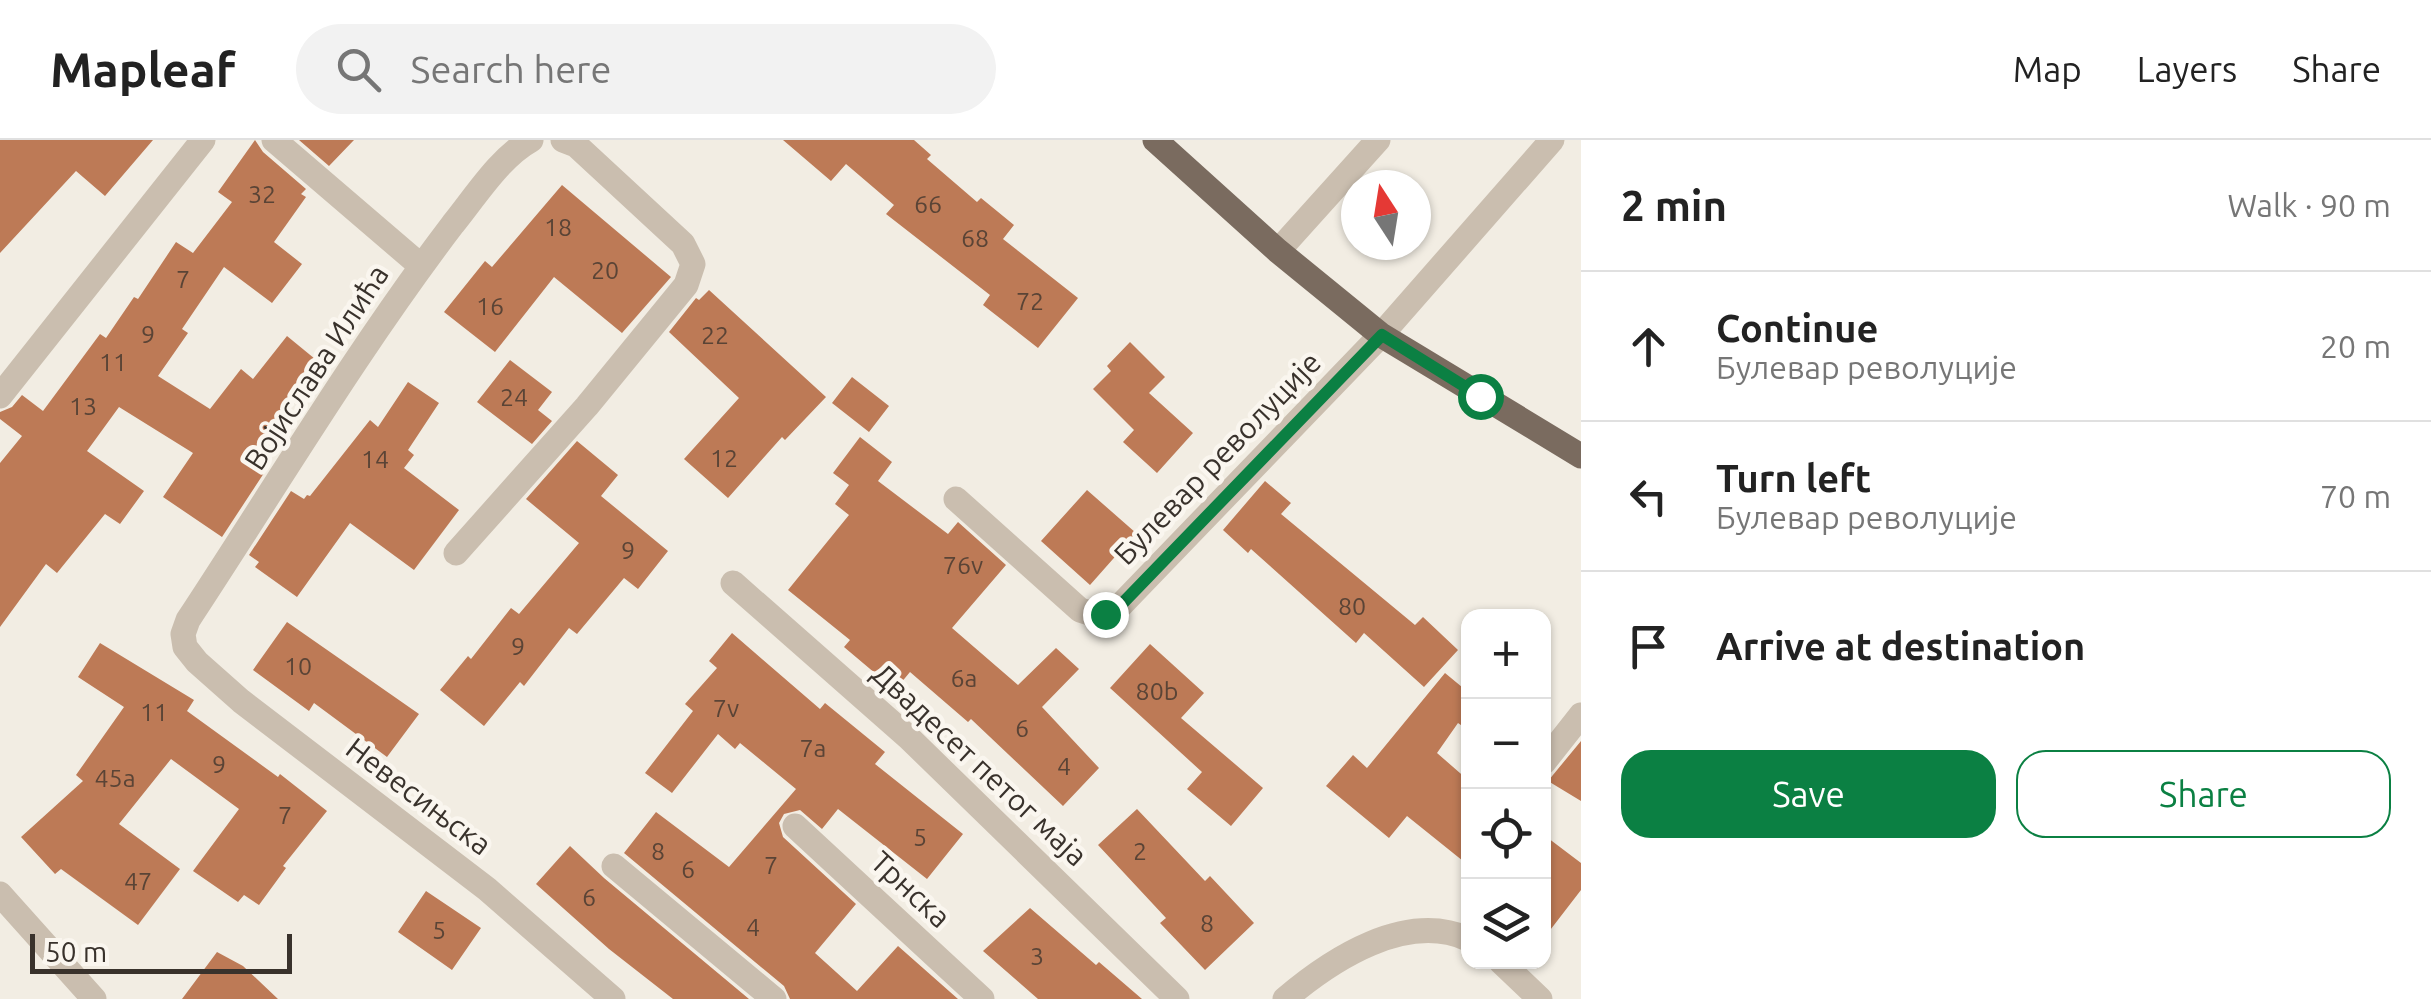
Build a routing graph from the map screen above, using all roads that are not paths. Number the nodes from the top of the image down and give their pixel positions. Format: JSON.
{"nodes":[{"id":1,"x":202,"y":140,"type":"edge"},
{"id":2,"x":274,"y":140,"type":"edge"},
{"id":3,"x":531,"y":140,"type":"edge"},
{"id":4,"x":562,"y":140,"type":"edge"},
{"id":5,"x":1154,"y":140,"type":"edge"},
{"id":6,"x":1378,"y":140,"type":"edge"},
{"id":7,"x":1552,"y":140,"type":"edge"},
{"id":8,"x":1278,"y":251,"type":"junction"},
{"id":9,"x":421,"y":266,"type":"junction"},
{"id":10,"x":1382,"y":335,"type":"junction"},
{"id":11,"x":0,"y":396,"type":"edge"},
{"id":12,"x":1581,"y":456,"type":"edge"},
{"id":13,"x":956,"y":499,"type":"dead end"},
{"id":14,"x":456,"y":553,"type":"dead end"},
{"id":15,"x":732,"y":582,"type":"dead end"},
{"id":16,"x":184,"y":647,"type":"joint"},
{"id":17,"x":1581,"y":714,"type":"edge"},
{"id":18,"x":1551,"y":753,"type":"edge"},
{"id":19,"x":796,"y":826,"type":"dead end"},
{"id":20,"x":614,"y":866,"type":"dead end"},
{"id":21,"x":0,"y":894,"type":"edge"},
{"id":22,"x":1461,"y":936,"type":"edge"},
{"id":23,"x":1508,"y":969,"type":"edge"},
{"id":24,"x":94,"y":999,"type":"edge"},
{"id":25,"x":613,"y":999,"type":"edge"},
{"id":26,"x":774,"y":999,"type":"edge"},
{"id":27,"x":982,"y":999,"type":"edge"},
{"id":28,"x":1177,"y":999,"type":"edge"},
{"id":29,"x":1286,"y":999,"type":"edge"},
{"id":30,"x":1540,"y":999,"type":"edge"}],
"edges":[{"from":1,"to":11,"type":"street"},
{"from":2,"to":9,"type":"street"},
{"from":3,"to":9,"type":"street","name":"Војислава Илића"},
{"from":4,"to":14,"type":"street"},
{"from":5,"to":8,"type":"main road"},
{"from":6,"to":8,"type":"street"},
{"from":7,"to":10,"type":"street","name":"Булевар револуције"},
{"from":8,"to":10,"type":"main road"},
{"from":9,"to":16,"type":"street","name":"Војислава Илића"},
{"from":10,"to":12,"type":"main road"},
{"from":10,"to":13,"type":"street","name":"Булевар револуције"},
{"from":15,"to":28,"type":"street","name":"Двадесет петог маја"},
{"from":16,"to":25,"type":"street","name":"Невесињска"},
{"from":17,"to":18,"type":"street"},
{"from":19,"to":27,"type":"street","name":"Трнска"},
{"from":20,"to":26,"type":"street"},
{"from":21,"to":24,"type":"street"},
{"from":22,"to":29,"type":"street"},
{"from":23,"to":30,"type":"street"}]}
